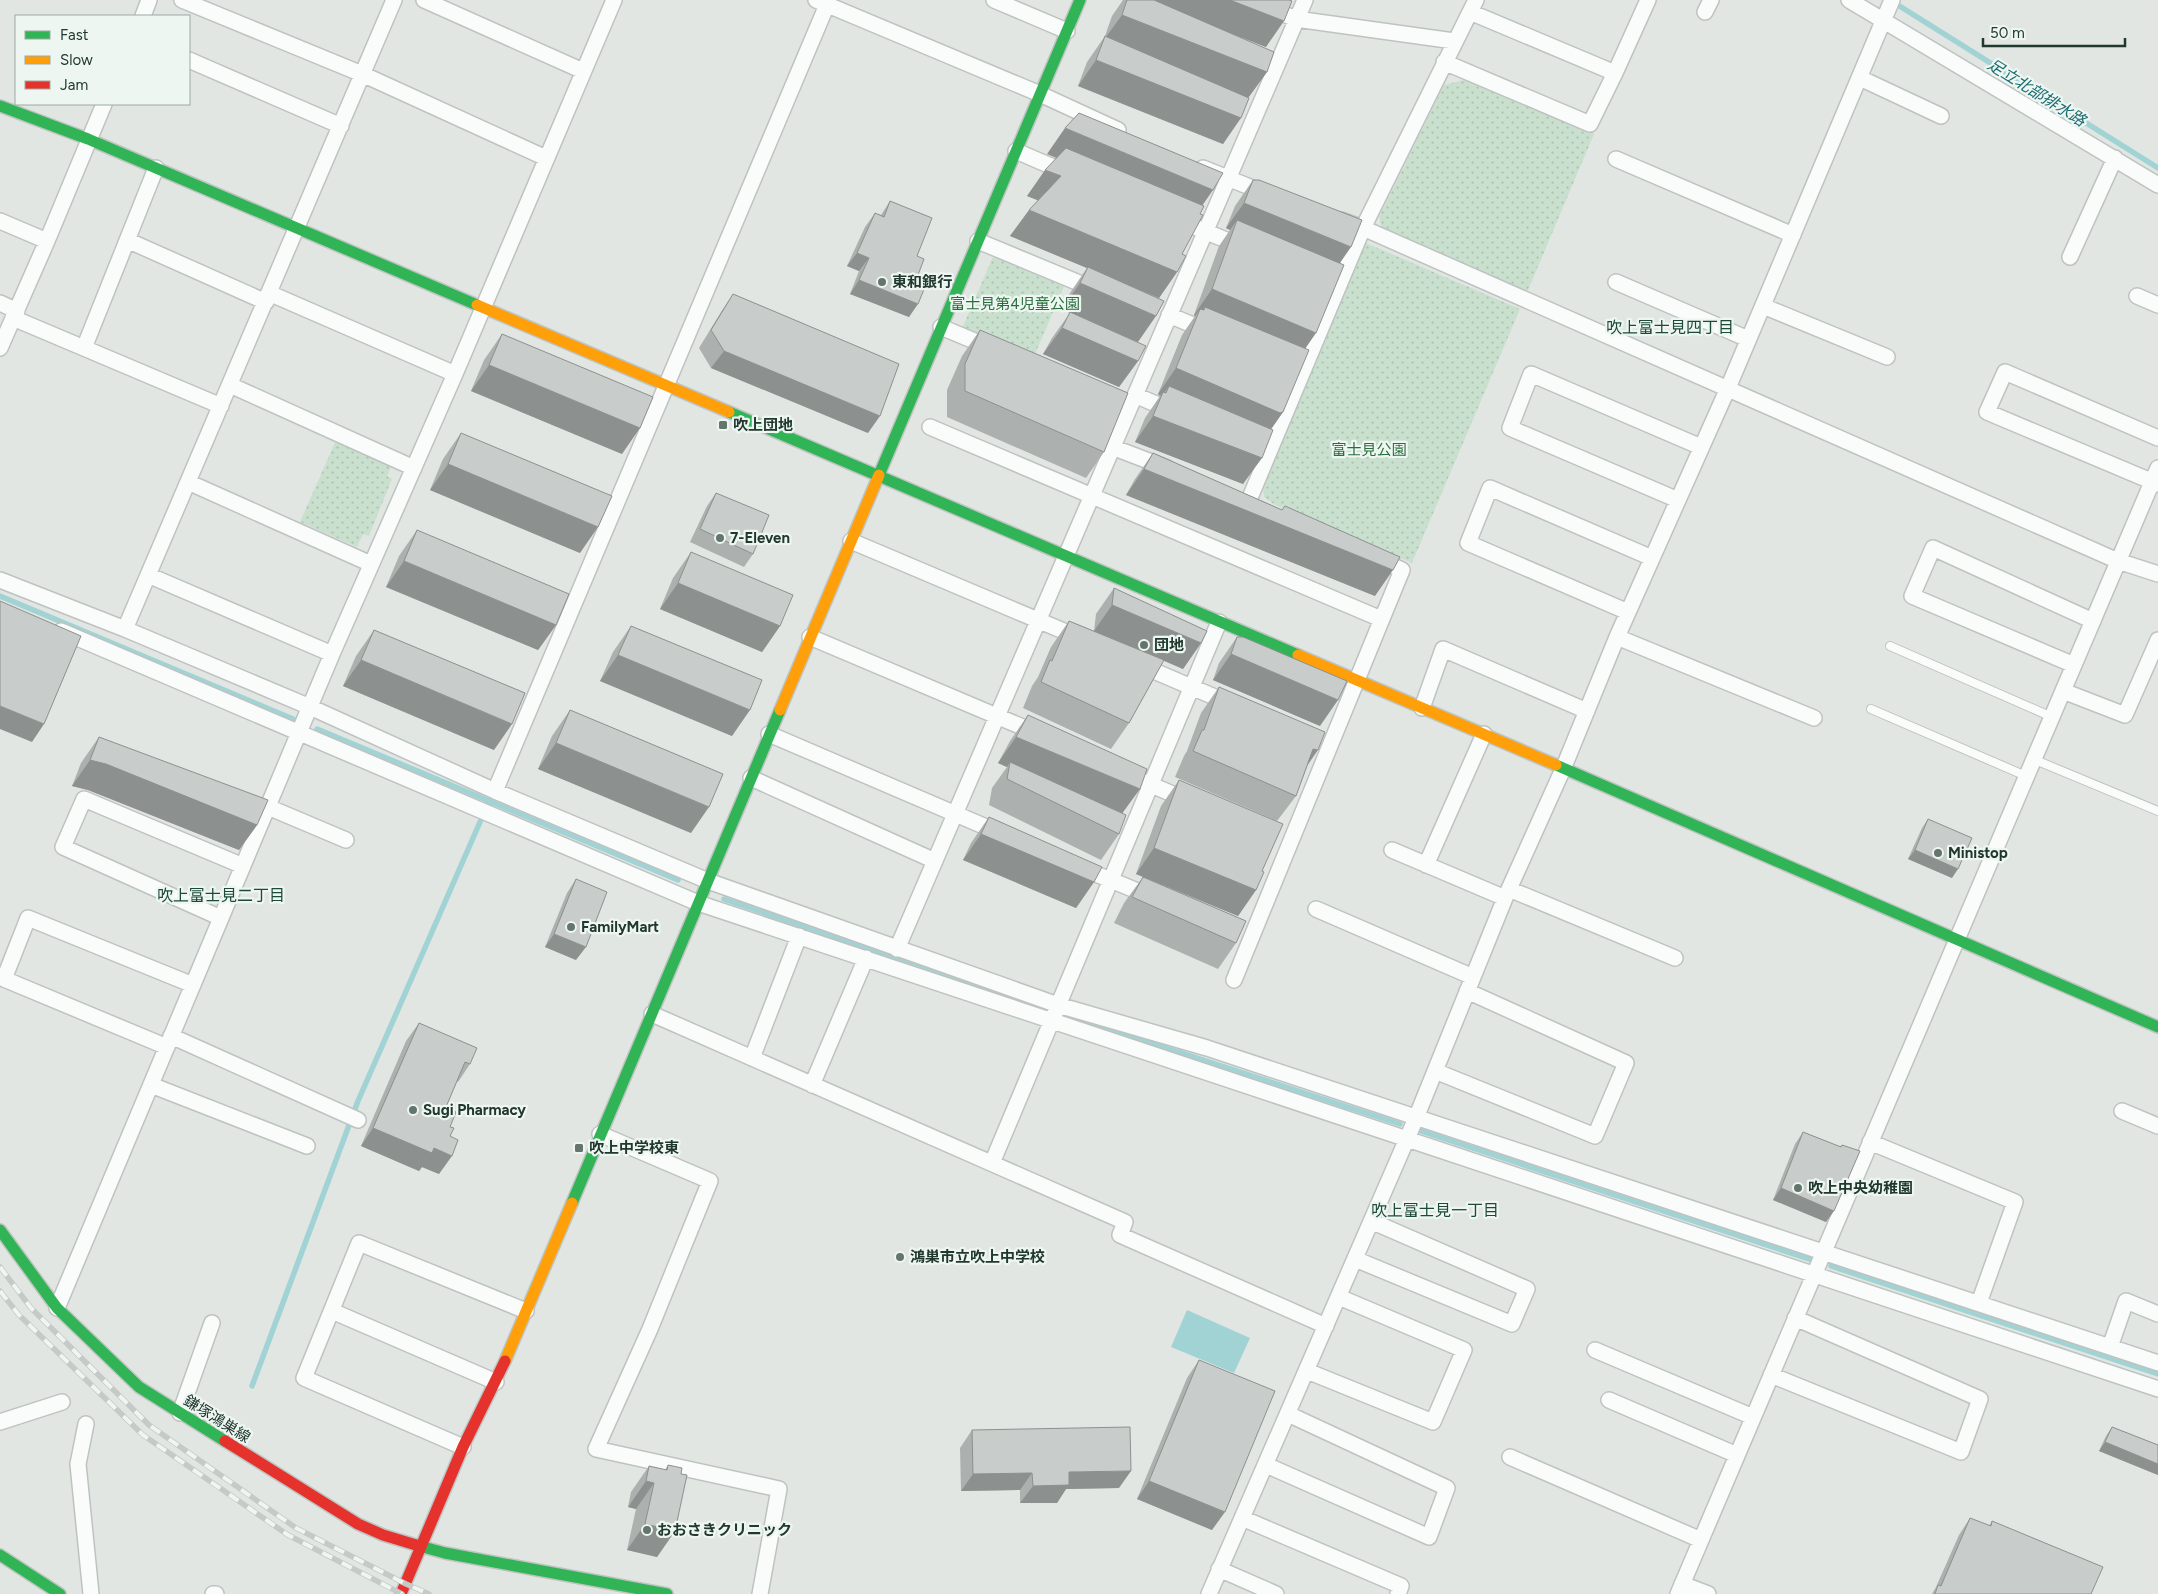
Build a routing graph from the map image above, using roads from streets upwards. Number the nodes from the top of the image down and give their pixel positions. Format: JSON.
{"nodes":[{"id":1,"x":150,"y":0,"type":"edge"},
{"id":2,"x":182,"y":0,"type":"edge"},
{"id":3,"x":394,"y":0,"type":"edge"},
{"id":4,"x":424,"y":0,"type":"edge"},
{"id":5,"x":614,"y":0,"type":"edge"},
{"id":6,"x":994,"y":0,"type":"edge"},
{"id":7,"x":1080,"y":0,"type":"edge"},
{"id":8,"x":1250,"y":0,"type":"edge"},
{"id":9,"x":1305,"y":0,"type":"edge"},
{"id":10,"x":1648,"y":0,"type":"edge"},
{"id":11,"x":1849,"y":0,"type":"edge"},
{"id":12,"x":1892,"y":0,"type":"edge"},
{"id":13,"x":824,"y":2,"type":"edge"},
{"id":14,"x":1473,"y":6,"type":"edge"},
{"id":15,"x":143,"y":15,"type":"edge"},
{"id":16,"x":1296,"y":19,"type":"junction"},
{"id":17,"x":1883,"y":21,"type":"junction"},
{"id":18,"x":1067,"y":31,"type":"junction"},
{"id":19,"x":1454,"y":41,"type":"junction"},
{"id":20,"x":190,"y":60,"type":"edge"},
{"id":21,"x":1444,"y":62,"type":"junction"},
{"id":22,"x":583,"y":71,"type":"junction"},
{"id":23,"x":1615,"y":73,"type":"junction"},
{"id":24,"x":362,"y":74,"type":"junction"},
{"id":25,"x":1860,"y":78,"type":"junction"},
{"id":26,"x":1040,"y":94,"type":"junction"},
{"id":27,"x":104,"y":105,"type":"edge"},
{"id":28,"x":0,"y":106,"type":"edge"},
{"id":29,"x":1941,"y":116,"type":"dead end"},
{"id":30,"x":341,"y":126,"type":"junction"},
{"id":31,"x":1129,"y":135,"type":"edge"},
{"id":32,"x":88,"y":140,"type":"junction"},
{"id":33,"x":1016,"y":151,"type":"junction"},
{"id":34,"x":546,"y":158,"type":"junction"},
{"id":35,"x":2115,"y":158,"type":"junction"},
{"id":36,"x":1616,"y":159,"type":"dead end"},
{"id":37,"x":1192,"y":163,"type":"edge"},
{"id":38,"x":156,"y":168,"type":"junction"},
{"id":39,"x":1079,"y":178,"type":"edge"},
{"id":40,"x":1228,"y":179,"type":"junction"},
{"id":41,"x":2158,"y":185,"type":"edge"},
{"id":42,"x":1282,"y":199,"type":"edge"},
{"id":43,"x":1327,"y":215,"type":"edge"},
{"id":44,"x":0,"y":221,"type":"edge"},
{"id":45,"x":1187,"y":224,"type":"edge"},
{"id":46,"x":1363,"y":228,"type":"junction"},
{"id":47,"x":297,"y":230,"type":"junction"},
{"id":48,"x":1205,"y":232,"type":"junction"},
{"id":49,"x":1793,"y":235,"type":"junction"},
{"id":50,"x":127,"y":240,"type":"junction"},
{"id":51,"x":47,"y":241,"type":"junction"},
{"id":52,"x":978,"y":241,"type":"junction"},
{"id":53,"x":1259,"y":253,"type":"edge"},
{"id":54,"x":2070,"y":257,"type":"dead end"},
{"id":55,"x":1321,"y":279,"type":"edge"},
{"id":56,"x":1616,"y":282,"type":"dead end"},
{"id":57,"x":1339,"y":286,"type":"junction"},
{"id":58,"x":2137,"y":296,"type":"dead end"},
{"id":59,"x":1113,"y":297,"type":"edge"},
{"id":60,"x":268,"y":298,"type":"junction"},
{"id":61,"x":0,"y":303,"type":"edge"},
{"id":62,"x":2158,"y":304,"type":"edge"},
{"id":63,"x":1763,"y":306,"type":"junction"},
{"id":64,"x":482,"y":307,"type":"junction"},
{"id":65,"x":15,"y":314,"type":"junction"},
{"id":66,"x":1165,"y":317,"type":"junction"},
{"id":67,"x":941,"y":327,"type":"junction"},
{"id":68,"x":1223,"y":337,"type":"edge"},
{"id":69,"x":1748,"y":339,"type":"junction"},
{"id":70,"x":0,"y":348,"type":"edge"},
{"id":71,"x":84,"y":348,"type":"junction"},
{"id":72,"x":1004,"y":354,"type":"edge"},
{"id":73,"x":1887,"y":357,"type":"dead end"},
{"id":74,"x":1285,"y":364,"type":"edge"},
{"id":75,"x":1303,"y":371,"type":"junction"},
{"id":76,"x":455,"y":374,"type":"junction"},
{"id":77,"x":230,"y":385,"type":"junction"},
{"id":78,"x":666,"y":385,"type":"junction"},
{"id":79,"x":1728,"y":388,"type":"junction"},
{"id":80,"x":1128,"y":402,"type":"junction"},
{"id":81,"x":221,"y":406,"type":"junction"},
{"id":82,"x":1188,"y":418,"type":"edge"},
{"id":83,"x":930,"y":427,"type":"dead end"},
{"id":84,"x":2158,"y":438,"type":"edge"},
{"id":85,"x":1251,"y":444,"type":"edge"},
{"id":86,"x":1112,"y":447,"type":"junction"},
{"id":87,"x":1701,"y":447,"type":"junction"},
{"id":88,"x":1269,"y":452,"type":"junction"},
{"id":89,"x":414,"y":468,"type":"junction"},
{"id":90,"x":1176,"y":472,"type":"edge"},
{"id":91,"x":879,"y":476,"type":"junction"},
{"id":92,"x":2156,"y":478,"type":"edge"},
{"id":93,"x":188,"y":482,"type":"junction"},
{"id":94,"x":1231,"y":493,"type":"edge"},
{"id":95,"x":1092,"y":495,"type":"junction"},
{"id":96,"x":1678,"y":500,"type":"junction"},
{"id":97,"x":851,"y":541,"type":"junction"},
{"id":98,"x":1366,"y":553,"type":"edge"},
{"id":99,"x":1066,"y":556,"type":"junction"},
{"id":100,"x":1652,"y":558,"type":"junction"},
{"id":101,"x":2118,"y":561,"type":"junction"},
{"id":102,"x":371,"y":564,"type":"junction"},
{"id":103,"x":2158,"y":574,"type":"edge"},
{"id":104,"x":148,"y":575,"type":"junction"},
{"id":105,"x":0,"y":580,"type":"edge"},
{"id":106,"x":1628,"y":612,"type":"junction"},
{"id":107,"x":1381,"y":619,"type":"junction"},
{"id":108,"x":1038,"y":620,"type":"junction"},
{"id":109,"x":2093,"y":621,"type":"junction"},
{"id":110,"x":1219,"y":622,"type":"junction"},
{"id":111,"x":45,"y":624,"type":"edge"},
{"id":112,"x":125,"y":629,"type":"junction"},
{"id":113,"x":810,"y":637,"type":"junction"},
{"id":114,"x":1617,"y":637,"type":"junction"},
{"id":115,"x":2158,"y":640,"type":"edge"},
{"id":116,"x":1092,"y":644,"type":"edge"},
{"id":117,"x":332,"y":654,"type":"junction"},
{"id":118,"x":1128,"y":660,"type":"edge"},
{"id":119,"x":2074,"y":665,"type":"junction"},
{"id":120,"x":1356,"y":680,"type":"junction"},
{"id":121,"x":1191,"y":688,"type":"junction"},
{"id":122,"x":2063,"y":691,"type":"junction"},
{"id":123,"x":310,"y":707,"type":"junction"},
{"id":124,"x":1422,"y":708,"type":"junction"},
{"id":125,"x":1247,"y":711,"type":"edge"},
{"id":126,"x":1588,"y":711,"type":"junction"},
{"id":127,"x":997,"y":716,"type":"junction"},
{"id":128,"x":1814,"y":718,"type":"dead end"},
{"id":129,"x":299,"y":732,"type":"junction"},
{"id":130,"x":770,"y":734,"type":"junction"},
{"id":131,"x":1484,"y":734,"type":"junction"},
{"id":132,"x":1051,"y":740,"type":"edge"},
{"id":133,"x":1563,"y":769,"type":"junction"},
{"id":134,"x":1132,"y":776,"type":"edge"},
{"id":135,"x":751,"y":778,"type":"junction"},
{"id":136,"x":1150,"y":784,"type":"junction"},
{"id":137,"x":494,"y":791,"type":"junction"},
{"id":138,"x":1203,"y":806,"type":"edge"},
{"id":139,"x":268,"y":808,"type":"junction"},
{"id":140,"x":955,"y":813,"type":"junction"},
{"id":141,"x":1272,"y":836,"type":"edge"},
{"id":142,"x":1010,"y":837,"type":"edge"},
{"id":143,"x":346,"y":840,"type":"dead end"},
{"id":144,"x":1290,"y":843,"type":"junction"},
{"id":145,"x":1392,"y":850,"type":"dead end"},
{"id":146,"x":935,"y":861,"type":"junction"},
{"id":147,"x":1065,"y":861,"type":"edge"},
{"id":148,"x":1426,"y":865,"type":"junction"},
{"id":149,"x":243,"y":866,"type":"junction"},
{"id":150,"x":708,"y":881,"type":"junction"},
{"id":151,"x":1110,"y":881,"type":"junction"},
{"id":152,"x":1507,"y":894,"type":"junction"},
{"id":153,"x":1163,"y":902,"type":"edge"},
{"id":154,"x":698,"y":903,"type":"junction"},
{"id":155,"x":1316,"y":908,"type":"dead end"},
{"id":156,"x":221,"y":918,"type":"junction"},
{"id":157,"x":1234,"y":931,"type":"edge"},
{"id":158,"x":799,"y":936,"type":"junction"},
{"id":159,"x":1252,"y":938,"type":"junction"},
{"id":160,"x":1955,"y":940,"type":"junction"},
{"id":161,"x":897,"y":949,"type":"junction"},
{"id":162,"x":866,"y":958,"type":"junction"},
{"id":163,"x":1675,"y":958,"type":"dead end"},
{"id":164,"x":1473,"y":977,"type":"junction"},
{"id":165,"x":1234,"y":980,"type":"dead end"},
{"id":166,"x":193,"y":985,"type":"junction"},
{"id":167,"x":1467,"y":992,"type":"junction"},
{"id":168,"x":1058,"y":1005,"type":"junction"},
{"id":169,"x":652,"y":1014,"type":"junction"},
{"id":170,"x":1051,"y":1021,"type":"junction"},
{"id":171,"x":2158,"y":1027,"type":"edge"},
{"id":172,"x":169,"y":1042,"type":"junction"},
{"id":173,"x":752,"y":1058,"type":"junction"},
{"id":174,"x":1435,"y":1071,"type":"junction"},
{"id":175,"x":151,"y":1085,"type":"junction"},
{"id":176,"x":812,"y":1085,"type":"junction"},
{"id":177,"x":2122,"y":1110,"type":"dead end"},
{"id":178,"x":1416,"y":1118,"type":"junction"},
{"id":179,"x":358,"y":1120,"type":"dead end"},
{"id":180,"x":2158,"y":1126,"type":"edge"},
{"id":181,"x":600,"y":1134,"type":"junction"},
{"id":182,"x":1406,"y":1137,"type":"junction"},
{"id":183,"x":1870,"y":1142,"type":"junction"},
{"id":184,"x":307,"y":1146,"type":"dead end"},
{"id":185,"x":992,"y":1163,"type":"junction"},
{"id":186,"x":1371,"y":1221,"type":"junction"},
{"id":187,"x":0,"y":1230,"type":"edge"},
{"id":188,"x":1824,"y":1252,"type":"junction"},
{"id":189,"x":1355,"y":1259,"type":"junction"},
{"id":190,"x":1814,"y":1275,"type":"junction"},
{"id":191,"x":1339,"y":1297,"type":"junction"},
{"id":192,"x":1979,"y":1304,"type":"junction"},
{"id":193,"x":57,"y":1308,"type":"junction"},
{"id":194,"x":526,"y":1310,"type":"junction"},
{"id":195,"x":332,"y":1311,"type":"junction"},
{"id":196,"x":2158,"y":1314,"type":"edge"},
{"id":197,"x":1796,"y":1318,"type":"junction"},
{"id":198,"x":212,"y":1323,"type":"dead end"},
{"id":199,"x":1326,"y":1326,"type":"junction"},
{"id":200,"x":2110,"y":1347,"type":"junction"},
{"id":201,"x":1596,"y":1350,"type":"dead end"},
{"id":202,"x":2158,"y":1363,"type":"edge"},
{"id":203,"x":1307,"y":1372,"type":"junction"},
{"id":204,"x":1772,"y":1375,"type":"junction"},
{"id":205,"x":496,"y":1382,"type":"junction"},
{"id":206,"x":2158,"y":1389,"type":"edge"},
{"id":207,"x":1609,"y":1400,"type":"dead end"},
{"id":208,"x":62,"y":1402,"type":"dead end"},
{"id":209,"x":180,"y":1413,"type":"junction"},
{"id":210,"x":1288,"y":1414,"type":"junction"},
{"id":211,"x":1753,"y":1417,"type":"junction"},
{"id":212,"x":0,"y":1422,"type":"edge"},
{"id":213,"x":86,"y":1424,"type":"dead end"},
{"id":214,"x":463,"y":1447,"type":"junction"},
{"id":215,"x":1737,"y":1455,"type":"junction"},
{"id":216,"x":1510,"y":1457,"type":"dead end"},
{"id":217,"x":1266,"y":1465,"type":"junction"},
{"id":218,"x":1242,"y":1518,"type":"junction"},
{"id":219,"x":1701,"y":1540,"type":"junction"},
{"id":220,"x":422,"y":1547,"type":"junction"},
{"id":221,"x":0,"y":1555,"type":"edge"},
{"id":222,"x":1219,"y":1569,"type":"junction"},
{"id":223,"x":1680,"y":1589,"type":"edge"},
{"id":224,"x":60,"y":1594,"type":"edge"},
{"id":225,"x":91,"y":1594,"type":"edge"},
{"id":226,"x":401,"y":1594,"type":"edge"},
{"id":227,"x":667,"y":1594,"type":"edge"},
{"id":228,"x":760,"y":1594,"type":"edge"},
{"id":229,"x":1208,"y":1594,"type":"edge"},
{"id":230,"x":1276,"y":1594,"type":"edge"},
{"id":231,"x":1398,"y":1594,"type":"edge"},
{"id":232,"x":1708,"y":1594,"type":"edge"}],
"edges":[{"from":1,"to":15,"type":"street"},
{"from":2,"to":24,"type":"street"},
{"from":3,"to":24,"type":"street"},
{"from":4,"to":22,"type":"street"},
{"from":5,"to":22,"type":"street"},
{"from":6,"to":18,"type":"street"},
{"from":7,"to":18,"type":"street"},
{"from":8,"to":16,"type":"street"},
{"from":9,"to":16,"type":"street"},
{"from":10,"to":23,"type":"street"},
{"from":11,"to":17,"type":"street"},
{"from":12,"to":17,"type":"street"},
{"from":13,"to":26,"type":"street"},
{"from":13,"to":78,"type":"street"},
{"from":14,"to":19,"type":"street"},
{"from":14,"to":23,"type":"street"},
{"from":16,"to":19,"type":"street"},
{"from":16,"to":40,"type":"street"},
{"from":17,"to":25,"type":"street"},
{"from":17,"to":35,"type":"street"},
{"from":18,"to":26,"type":"street"},
{"from":19,"to":21,"type":"street"},
{"from":20,"to":30,"type":"street"},
{"from":21,"to":23,"type":"street"},
{"from":21,"to":46,"type":"street"},
{"from":22,"to":34,"type":"street"},
{"from":24,"to":30,"type":"street"},
{"from":24,"to":34,"type":"street"},
{"from":25,"to":29,"type":"street"},
{"from":25,"to":49,"type":"street"},
{"from":26,"to":31,"type":"street"},
{"from":26,"to":33,"type":"street"},
{"from":27,"to":32,"type":"street"},
{"from":28,"to":32,"type":"street"},
{"from":30,"to":47,"type":"street"},
{"from":32,"to":38,"type":"street"},
{"from":32,"to":51,"type":"street"},
{"from":33,"to":39,"type":"street"},
{"from":33,"to":52,"type":"street"},
{"from":34,"to":64,"type":"street"},
{"from":35,"to":41,"type":"street"},
{"from":35,"to":54,"type":"street"},
{"from":36,"to":49,"type":"street"},
{"from":37,"to":40,"type":"street"},
{"from":38,"to":47,"type":"street"},
{"from":38,"to":50,"type":"street"},
{"from":40,"to":42,"type":"street"},
{"from":40,"to":48,"type":"street"},
{"from":43,"to":46,"type":"street"},
{"from":44,"to":51,"type":"street"},
{"from":45,"to":48,"type":"street"},
{"from":46,"to":57,"type":"street"},
{"from":46,"to":79,"type":"street"},
{"from":47,"to":60,"type":"street"},
{"from":47,"to":64,"type":"street"},
{"from":48,"to":53,"type":"street"},
{"from":48,"to":66,"type":"street"},
{"from":49,"to":63,"type":"street"},
{"from":50,"to":60,"type":"street"},
{"from":50,"to":71,"type":"street"},
{"from":51,"to":65,"type":"street"},
{"from":52,"to":59,"type":"street"},
{"from":52,"to":67,"type":"street"},
{"from":55,"to":57,"type":"street"},
{"from":56,"to":69,"type":"street"},
{"from":57,"to":75,"type":"street"},
{"from":58,"to":62,"type":"street"},
{"from":60,"to":76,"type":"street"},
{"from":60,"to":77,"type":"street"},
{"from":61,"to":65,"type":"street"},
{"from":63,"to":69,"type":"street"},
{"from":63,"to":73,"type":"street"},
{"from":64,"to":76,"type":"street"},
{"from":64,"to":78,"type":"street"},
{"from":65,"to":70,"type":"street"},
{"from":65,"to":71,"type":"street"},
{"from":66,"to":68,"type":"street"},
{"from":66,"to":80,"type":"street"},
{"from":67,"to":72,"type":"street"},
{"from":67,"to":91,"type":"street"},
{"from":69,"to":79,"type":"street"},
{"from":71,"to":81,"type":"street"},
{"from":74,"to":75,"type":"street"},
{"from":75,"to":88,"type":"street"},
{"from":76,"to":89,"type":"street"},
{"from":77,"to":81,"type":"street"},
{"from":77,"to":89,"type":"street"},
{"from":78,"to":91,"type":"street"},
{"from":78,"to":137,"type":"street"},
{"from":79,"to":87,"type":"street"},
{"from":79,"to":101,"type":"street"},
{"from":80,"to":82,"type":"street"},
{"from":80,"to":86,"type":"street"},
{"from":81,"to":93,"type":"street"},
{"from":83,"to":95,"type":"street"},
{"from":84,"to":92,"type":"street"},
{"from":85,"to":88,"type":"street"},
{"from":86,"to":90,"type":"street"},
{"from":86,"to":95,"type":"street"},
{"from":87,"to":96,"type":"street"},
{"from":87,"to":96,"type":"street"},
{"from":88,"to":94,"type":"street"},
{"from":89,"to":102,"type":"street"},
{"from":91,"to":97,"type":"street"},
{"from":91,"to":99,"type":"street"},
{"from":92,"to":101,"type":"street"},
{"from":93,"to":102,"type":"street"},
{"from":93,"to":104,"type":"street"},
{"from":95,"to":99,"type":"street"},
{"from":95,"to":107,"type":"street"},
{"from":96,"to":100,"type":"street"},
{"from":97,"to":108,"type":"street"},
{"from":97,"to":113,"type":"street"},
{"from":98,"to":107,"type":"street"},
{"from":99,"to":108,"type":"street"},
{"from":99,"to":110,"type":"street"},
{"from":100,"to":106,"type":"street"},
{"from":100,"to":106,"type":"street"},
{"from":101,"to":103,"type":"street"},
{"from":101,"to":109,"type":"street"},
{"from":102,"to":117,"type":"street"},
{"from":104,"to":112,"type":"street"},
{"from":104,"to":117,"type":"street"},
{"from":105,"to":112,"type":"street"},
{"from":106,"to":114,"type":"street"},
{"from":107,"to":120,"type":"street"},
{"from":108,"to":116,"type":"street"},
{"from":108,"to":127,"type":"street"},
{"from":109,"to":119,"type":"street"},
{"from":109,"to":119,"type":"street"},
{"from":110,"to":120,"type":"street"},
{"from":110,"to":121,"type":"street"},
{"from":111,"to":129,"type":"street"},
{"from":112,"to":123,"type":"street"},
{"from":113,"to":127,"type":"street"},
{"from":113,"to":130,"type":"street"},
{"from":114,"to":126,"type":"street"},
{"from":114,"to":128,"type":"street"},
{"from":115,"to":122,"type":"street"},
{"from":117,"to":123,"type":"street"},
{"from":118,"to":121,"type":"street"},
{"from":119,"to":122,"type":"street"},
{"from":120,"to":124,"type":"street"},
{"from":120,"to":144,"type":"street"},
{"from":121,"to":125,"type":"street"},
{"from":121,"to":136,"type":"street"},
{"from":122,"to":160,"type":"street"},
{"from":123,"to":129,"type":"street"},
{"from":123,"to":137,"type":"street"},
{"from":124,"to":126,"type":"street"},
{"from":124,"to":131,"type":"street"},
{"from":126,"to":133,"type":"street"},
{"from":127,"to":132,"type":"street"},
{"from":127,"to":140,"type":"street"},
{"from":129,"to":139,"type":"street"},
{"from":129,"to":154,"type":"street"},
{"from":130,"to":135,"type":"street"},
{"from":130,"to":140,"type":"street"},
{"from":131,"to":133,"type":"street"},
{"from":131,"to":148,"type":"street"},
{"from":133,"to":152,"type":"street"},
{"from":133,"to":160,"type":"street"},
{"from":134,"to":136,"type":"street"},
{"from":135,"to":146,"type":"street"},
{"from":135,"to":150,"type":"street"},
{"from":136,"to":138,"type":"street"},
{"from":136,"to":151,"type":"street"},
{"from":137,"to":150,"type":"street"},
{"from":139,"to":143,"type":"street"},
{"from":139,"to":149,"type":"street"},
{"from":140,"to":142,"type":"street"},
{"from":140,"to":146,"type":"street"},
{"from":141,"to":144,"type":"street"},
{"from":144,"to":159,"type":"street"},
{"from":145,"to":148,"type":"street"},
{"from":146,"to":161,"type":"street"},
{"from":147,"to":151,"type":"street"},
{"from":148,"to":152,"type":"street"},
{"from":149,"to":156,"type":"street"},
{"from":149,"to":156,"type":"street"},
{"from":150,"to":154,"type":"street"},
{"from":150,"to":161,"type":"street"},
{"from":151,"to":153,"type":"street"},
{"from":151,"to":168,"type":"street"},
{"from":152,"to":163,"type":"street"},
{"from":152,"to":164,"type":"street"},
{"from":154,"to":158,"type":"street"},
{"from":154,"to":169,"type":"street"},
{"from":155,"to":164,"type":"street"},
{"from":156,"to":166,"type":"street"},
{"from":157,"to":159,"type":"street"},
{"from":158,"to":162,"type":"street"},
{"from":158,"to":173,"type":"street"},
{"from":159,"to":165,"type":"street"},
{"from":160,"to":171,"type":"street"},
{"from":160,"to":183,"type":"street"},
{"from":161,"to":168,"type":"street"},
{"from":162,"to":170,"type":"street"},
{"from":162,"to":176,"type":"street"},
{"from":164,"to":167,"type":"street"},
{"from":166,"to":172,"type":"street"},
{"from":166,"to":172,"type":"street"},
{"from":167,"to":174,"type":"street"},
{"from":167,"to":174,"type":"street"},
{"from":168,"to":170,"type":"street"},
{"from":168,"to":178,"type":"street"},
{"from":169,"to":173,"type":"street"},
{"from":169,"to":181,"type":"street"},
{"from":170,"to":182,"type":"street"},
{"from":170,"to":185,"type":"street"},
{"from":172,"to":175,"type":"street"},
{"from":172,"to":179,"type":"street"},
{"from":173,"to":176,"type":"street"},
{"from":174,"to":178,"type":"street"},
{"from":175,"to":184,"type":"street"},
{"from":175,"to":193,"type":"street"},
{"from":176,"to":185,"type":"street"},
{"from":177,"to":180,"type":"street"},
{"from":178,"to":182,"type":"street"},
{"from":178,"to":188,"type":"street"},
{"from":181,"to":194,"type":"street"},
{"from":181,"to":228,"type":"street"},
{"from":182,"to":186,"type":"street"},
{"from":182,"to":190,"type":"street"},
{"from":183,"to":188,"type":"street"},
{"from":183,"to":192,"type":"street"},
{"from":185,"to":199,"type":"street"},
{"from":186,"to":189,"type":"street"},
{"from":186,"to":189,"type":"street"},
{"from":187,"to":193,"type":"street","name":"鎌塚鴻巣線"},
{"from":188,"to":190,"type":"street"},
{"from":188,"to":192,"type":"street"},
{"from":189,"to":191,"type":"street"},
{"from":190,"to":197,"type":"street"},
{"from":190,"to":206,"type":"street"},
{"from":191,"to":199,"type":"street"},
{"from":191,"to":203,"type":"street"},
{"from":192,"to":200,"type":"street"},
{"from":193,"to":209,"type":"street","name":"鎌塚鴻巣線"},
{"from":194,"to":195,"type":"street"},
{"from":194,"to":205,"type":"street"},
{"from":195,"to":205,"type":"street"},
{"from":195,"to":214,"type":"street"},
{"from":196,"to":200,"type":"street"},
{"from":197,"to":204,"type":"street"},
{"from":197,"to":204,"type":"street"},
{"from":198,"to":209,"type":"street"},
{"from":199,"to":203,"type":"street"},
{"from":200,"to":202,"type":"street"},
{"from":201,"to":211,"type":"street"},
{"from":203,"to":210,"type":"street"},
{"from":204,"to":211,"type":"street"},
{"from":205,"to":214,"type":"street"},
{"from":207,"to":215,"type":"street"},
{"from":208,"to":212,"type":"street"},
{"from":209,"to":220,"type":"street","name":"鎌塚鴻巣線"},
{"from":210,"to":217,"type":"street"},
{"from":210,"to":217,"type":"street"},
{"from":211,"to":215,"type":"street"},
{"from":213,"to":225,"type":"street"},
{"from":214,"to":220,"type":"street"},
{"from":215,"to":219,"type":"street"},
{"from":216,"to":219,"type":"street"},
{"from":217,"to":218,"type":"street"},
{"from":218,"to":222,"type":"street"},
{"from":218,"to":231,"type":"street"},
{"from":219,"to":223,"type":"street"},
{"from":220,"to":226,"type":"street"},
{"from":220,"to":227,"type":"street","name":"鎌塚鴻巣線"},
{"from":221,"to":224,"type":"street"},
{"from":222,"to":229,"type":"street"},
{"from":222,"to":230,"type":"street"},
{"from":223,"to":232,"type":"street"}]}
